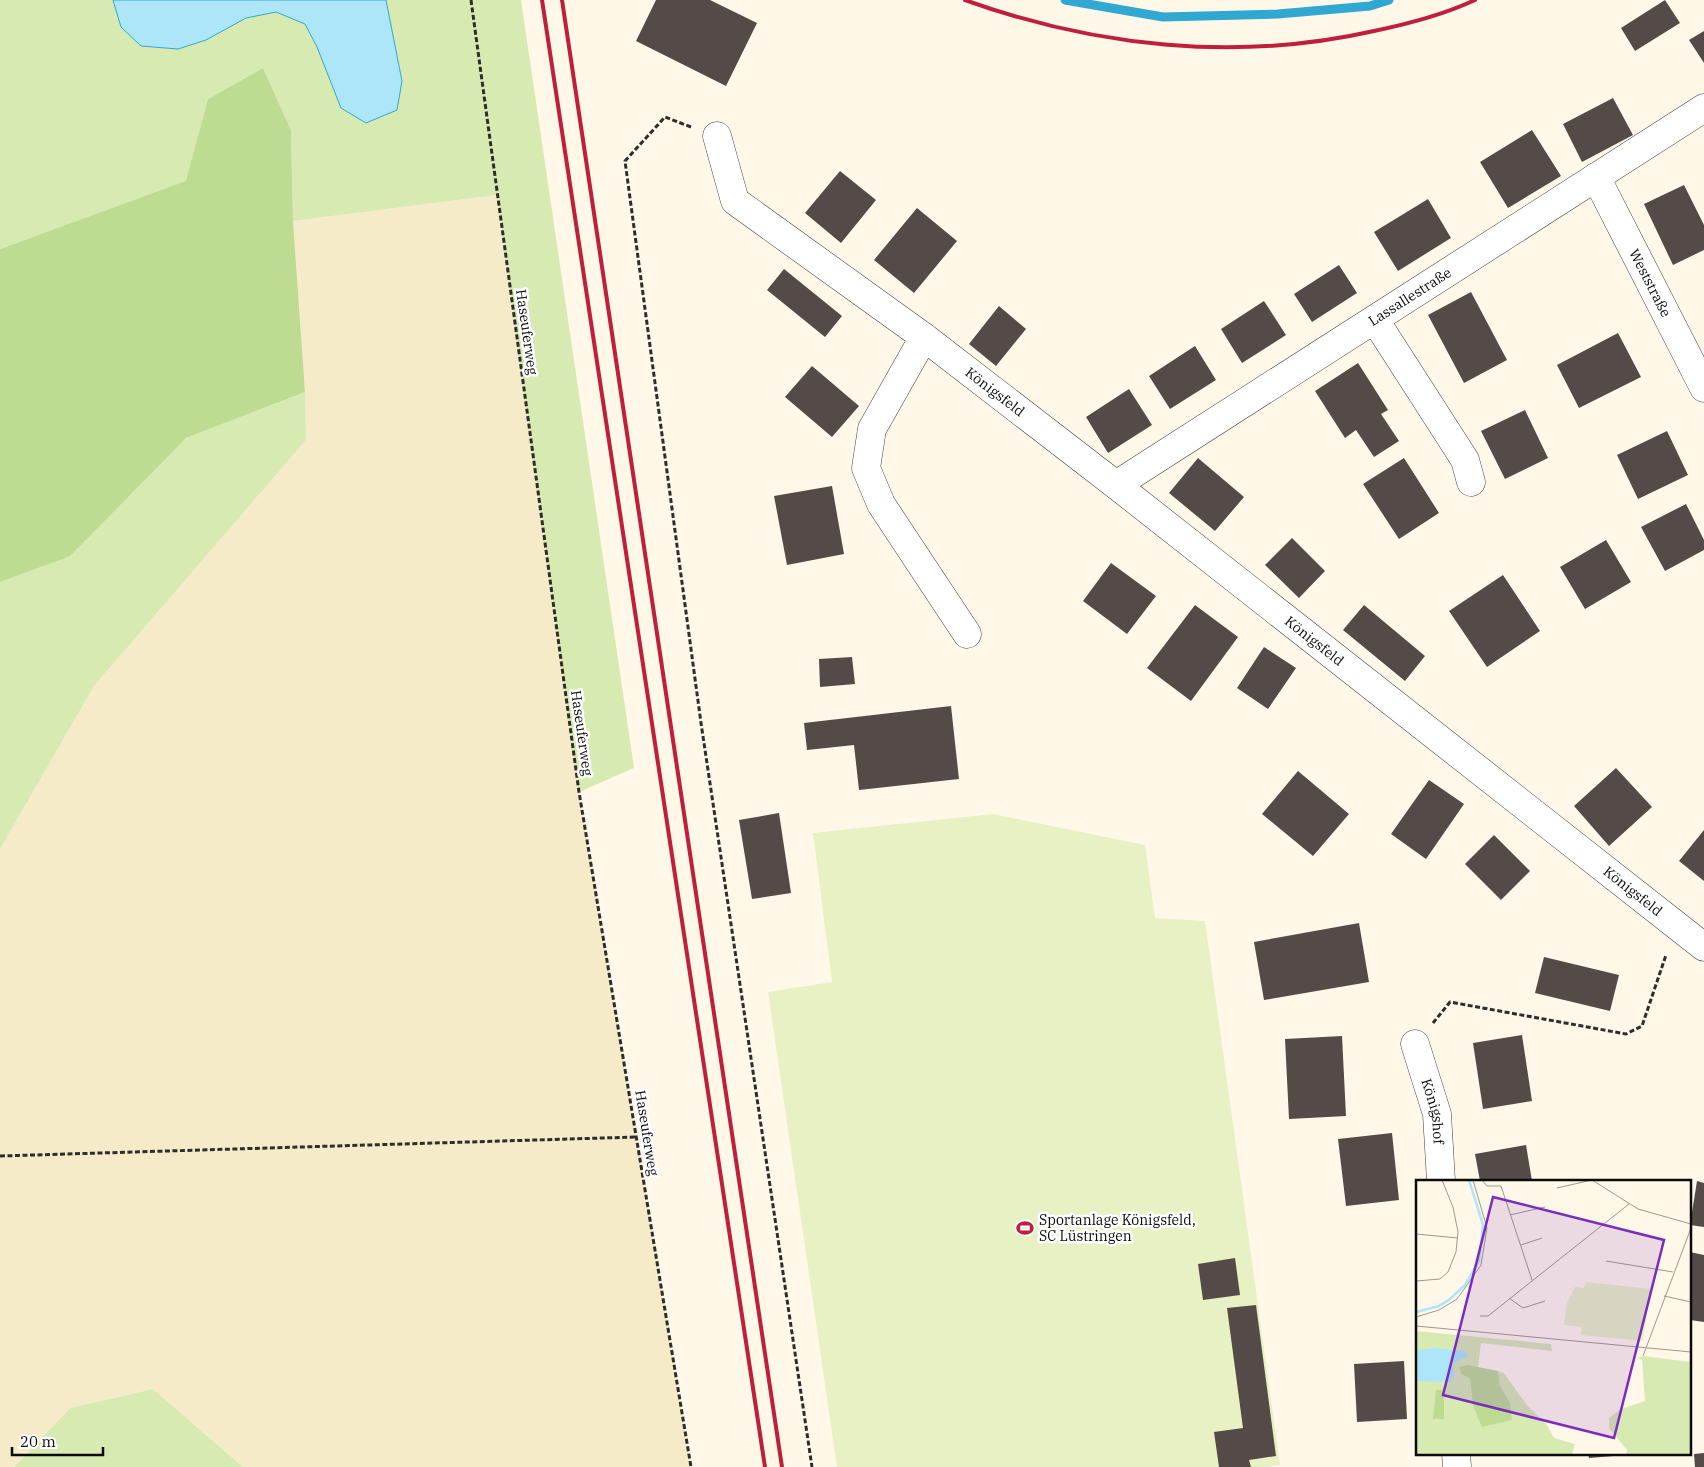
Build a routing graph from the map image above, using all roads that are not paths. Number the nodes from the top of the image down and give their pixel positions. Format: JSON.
{"nodes":[{"id":1,"x":1704,"y":108,"type":"edge"},
{"id":2,"x":717,"y":136,"type":"road end"},
{"id":3,"x":1596,"y":177,"type":"junction"},
{"id":4,"x":1375,"y":320,"type":"junction"},
{"id":5,"x":924,"y":337,"type":"junction"},
{"id":6,"x":1704,"y":388,"type":"edge"},
{"id":7,"x":1471,"y":482,"type":"dead end"},
{"id":8,"x":1116,"y":485,"type":"junction"},
{"id":9,"x":967,"y":634,"type":"dead end"},
{"id":10,"x":1704,"y":947,"type":"edge"},
{"id":11,"x":1415,"y":1044,"type":"road end"},
{"id":12,"x":1441,"y":1180,"type":"edge"},
{"id":13,"x":1456,"y":1454,"type":"edge"},
{"id":14,"x":1457,"y":1467,"type":"edge"}],
"edges":[{"from":1,"to":3,"type":"street","name":"Lassallestraße"},
{"from":2,"to":5,"type":"street","name":"Königsfeld"},
{"from":3,"to":4,"type":"street","name":"Lassallestraße"},
{"from":3,"to":6,"type":"street","name":"Weststraße"},
{"from":4,"to":7,"type":"street"},
{"from":4,"to":8,"type":"street","name":"Lassallestraße"},
{"from":5,"to":8,"type":"street","name":"Königsfeld"},
{"from":5,"to":9,"type":"street"},
{"from":8,"to":10,"type":"street","name":"Königsfeld"},
{"from":11,"to":12,"type":"street","name":"Königshof"},
{"from":13,"to":14,"type":"street"}]}
